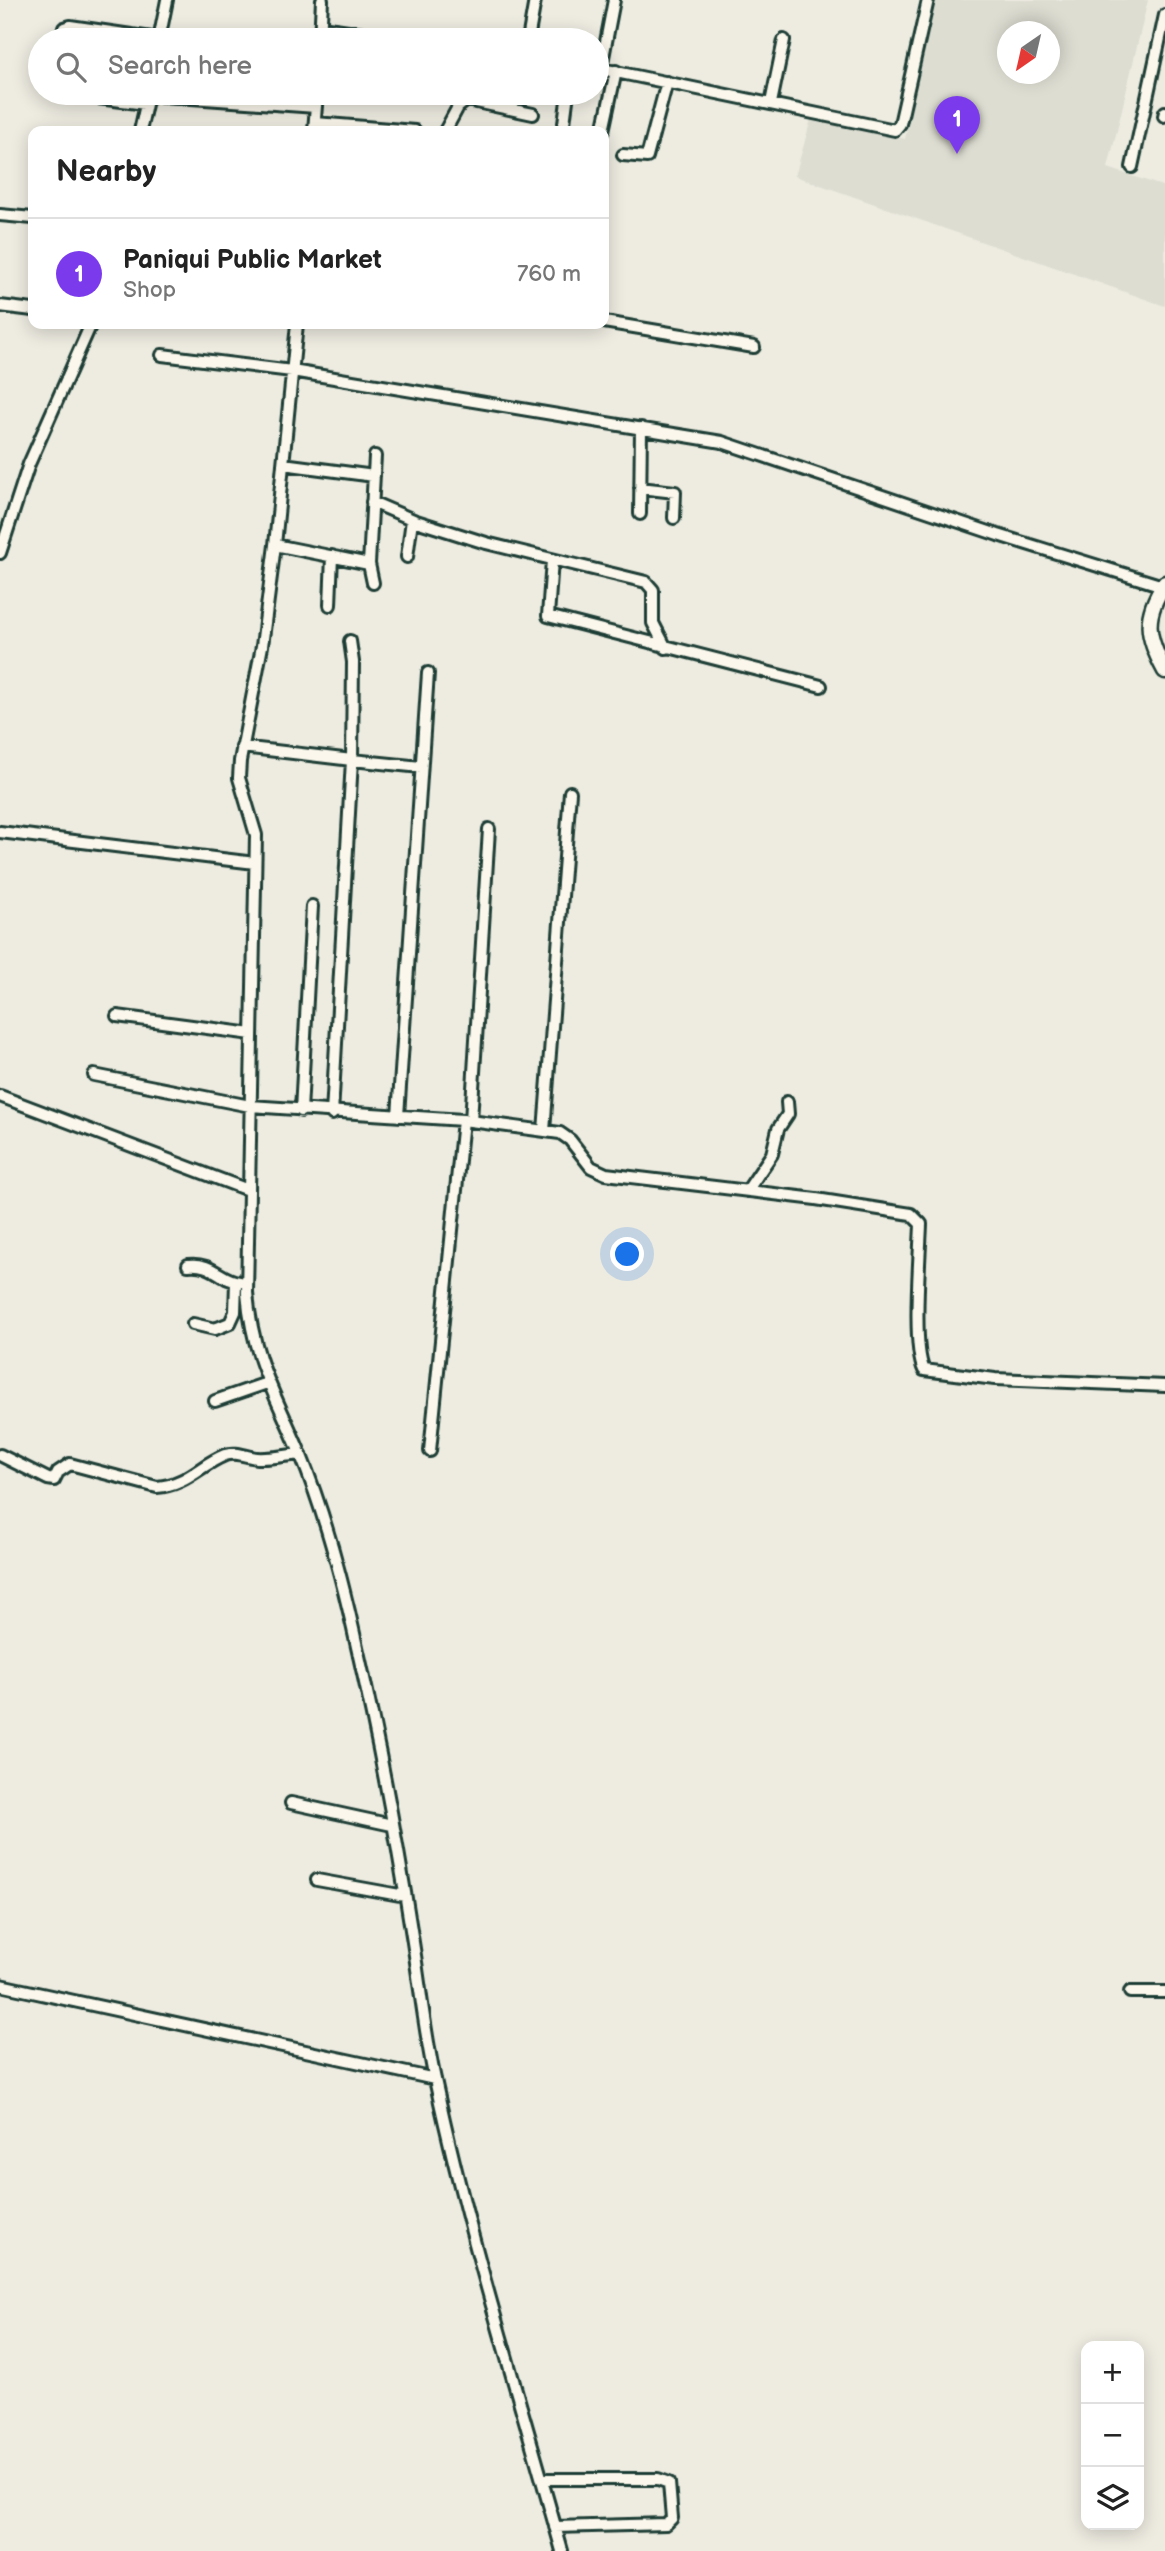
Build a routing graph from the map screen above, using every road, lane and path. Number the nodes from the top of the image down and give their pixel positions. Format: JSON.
{"nodes":[{"id":1,"x":167,"y":0,"type":"edge"},
{"id":2,"x":321,"y":0,"type":"edge"},
{"id":3,"x":535,"y":0,"type":"edge"},
{"id":4,"x":614,"y":0,"type":"edge"},
{"id":5,"x":928,"y":0,"type":"edge"},
{"id":6,"x":1165,"y":15,"type":"edge"},
{"id":7,"x":321,"y":27,"type":"joint"},
{"id":8,"x":64,"y":28,"type":"edge"},
{"id":9,"x":83,"y":28,"type":"edge"},
{"id":10,"x":161,"y":28,"type":"edge"},
{"id":11,"x":328,"y":28,"type":"edge"},
{"id":12,"x":529,"y":28,"type":"edge"},
{"id":13,"x":608,"y":28,"type":"edge"},
{"id":14,"x":784,"y":40,"type":"dead end"},
{"id":15,"x":609,"y":70,"type":"edge"},
{"id":16,"x":616,"y":71,"type":"junction"},
{"id":17,"x":667,"y":82,"type":"junction"},
{"id":18,"x":609,"y":103,"type":"edge"},
{"id":19,"x":771,"y":103,"type":"junction"},
{"id":20,"x":146,"y":105,"type":"edge"},
{"id":21,"x":282,"y":105,"type":"edge"},
{"id":22,"x":461,"y":105,"type":"edge"},
{"id":23,"x":491,"y":105,"type":"edge"},
{"id":24,"x":566,"y":105,"type":"edge"},
{"id":25,"x":609,"y":105,"type":"edge"},
{"id":26,"x":316,"y":107,"type":"joint"},
{"id":27,"x":533,"y":114,"type":"dead end"},
{"id":28,"x":141,"y":126,"type":"edge"},
{"id":29,"x":315,"y":126,"type":"edge"},
{"id":30,"x":448,"y":126,"type":"edge"},
{"id":31,"x":564,"y":126,"type":"edge"},
{"id":32,"x":604,"y":126,"type":"edge"},
{"id":33,"x":623,"y":155,"type":"dead end"},
{"id":34,"x":1132,"y":167,"type":"dead end"},
{"id":35,"x":0,"y":215,"type":"edge"},
{"id":36,"x":28,"y":218,"type":"edge"},
{"id":37,"x":0,"y":306,"type":"edge"},
{"id":38,"x":28,"y":309,"type":"edge"},
{"id":39,"x":609,"y":323,"type":"edge"},
{"id":40,"x":90,"y":329,"type":"edge"},
{"id":41,"x":296,"y":329,"type":"edge"},
{"id":42,"x":754,"y":347,"type":"dead end"},
{"id":43,"x":162,"y":355,"type":"dead end"},
{"id":44,"x":292,"y":371,"type":"junction"},
{"id":45,"x":641,"y":428,"type":"junction"},
{"id":46,"x":375,"y":456,"type":"dead end"},
{"id":47,"x":283,"y":464,"type":"junction"},
{"id":48,"x":374,"y":476,"type":"junction"},
{"id":49,"x":640,"y":488,"type":"junction"},
{"id":50,"x":372,"y":502,"type":"junction"},
{"id":51,"x":640,"y":513,"type":"dead end"},
{"id":52,"x":674,"y":518,"type":"dead end"},
{"id":53,"x":412,"y":520,"type":"junction"},
{"id":54,"x":275,"y":545,"type":"junction"},
{"id":55,"x":0,"y":553,"type":"edge"},
{"id":56,"x":332,"y":556,"type":"junction"},
{"id":57,"x":407,"y":557,"type":"dead end"},
{"id":58,"x":552,"y":560,"type":"junction"},
{"id":59,"x":369,"y":564,"type":"junction"},
{"id":60,"x":373,"y":583,"type":"dead end"},
{"id":61,"x":1164,"y":584,"type":"edge"},
{"id":62,"x":330,"y":605,"type":"dead end"},
{"id":63,"x":350,"y":641,"type":"dead end"},
{"id":64,"x":666,"y":648,"type":"junction"},
{"id":65,"x":1165,"y":670,"type":"edge"},
{"id":66,"x":428,"y":673,"type":"dead end"},
{"id":67,"x":821,"y":686,"type":"dead end"},
{"id":68,"x":242,"y":747,"type":"junction"},
{"id":69,"x":352,"y":760,"type":"junction"},
{"id":70,"x":421,"y":767,"type":"junction"},
{"id":71,"x":570,"y":792,"type":"dead end"},
{"id":72,"x":489,"y":829,"type":"dead end"},
{"id":73,"x":0,"y":832,"type":"edge"},
{"id":74,"x":255,"y":863,"type":"junction"},
{"id":75,"x":312,"y":906,"type":"dead end"},
{"id":76,"x":117,"y":1016,"type":"dead end"},
{"id":77,"x":251,"y":1034,"type":"junction"},
{"id":78,"x":94,"y":1075,"type":"dead end"},
{"id":79,"x":0,"y":1096,"type":"edge"},
{"id":80,"x":787,"y":1102,"type":"dead end"},
{"id":81,"x":250,"y":1106,"type":"junction"},
{"id":82,"x":300,"y":1111,"type":"junction"},
{"id":83,"x":332,"y":1114,"type":"junction"},
{"id":84,"x":398,"y":1116,"type":"junction"},
{"id":85,"x":468,"y":1121,"type":"junction"},
{"id":86,"x":544,"y":1130,"type":"junction"},
{"id":87,"x":248,"y":1190,"type":"junction"},
{"id":88,"x":747,"y":1191,"type":"junction"},
{"id":89,"x":188,"y":1265,"type":"dead end"},
{"id":90,"x":241,"y":1282,"type":"junction"},
{"id":91,"x":193,"y":1324,"type":"dead end"},
{"id":92,"x":267,"y":1383,"type":"junction"},
{"id":93,"x":1165,"y":1386,"type":"edge"},
{"id":94,"x":215,"y":1401,"type":"dead end"},
{"id":95,"x":430,"y":1451,"type":"dead end"},
{"id":96,"x":301,"y":1454,"type":"junction"},
{"id":97,"x":0,"y":1455,"type":"edge"},
{"id":98,"x":291,"y":1803,"type":"dead end"},
{"id":99,"x":391,"y":1825,"type":"junction"},
{"id":100,"x":317,"y":1880,"type":"dead end"},
{"id":101,"x":405,"y":1896,"type":"junction"},
{"id":102,"x":0,"y":1985,"type":"edge"},
{"id":103,"x":1130,"y":1992,"type":"dead end"},
{"id":104,"x":1165,"y":1992,"type":"edge"},
{"id":105,"x":435,"y":2079,"type":"junction"},
{"id":106,"x":542,"y":2479,"type":"junction"},
{"id":107,"x":555,"y":2527,"type":"junction"},
{"id":108,"x":562,"y":2551,"type":"edge"}],
"edges":[{"from":1,"to":10,"type":"street"},
{"from":2,"to":7,"type":"street"},
{"from":3,"to":12,"type":"street"},
{"from":4,"to":13,"type":"street"},
{"from":5,"to":19,"type":"street"},
{"from":6,"to":34,"type":"street"},
{"from":7,"to":11,"type":"street"},
{"from":8,"to":9,"type":"street"},
{"from":14,"to":19,"type":"street"},
{"from":15,"to":16,"type":"street"},
{"from":16,"to":17,"type":"street"},
{"from":16,"to":18,"type":"street"},
{"from":17,"to":19,"type":"street"},
{"from":17,"to":33,"type":"street"},
{"from":20,"to":28,"type":"street"},
{"from":21,"to":26,"type":"street"},
{"from":22,"to":30,"type":"street"},
{"from":23,"to":27,"type":"street"},
{"from":24,"to":31,"type":"street"},
{"from":25,"to":32,"type":"street"},
{"from":26,"to":29,"type":"street"},
{"from":35,"to":36,"type":"street"},
{"from":37,"to":38,"type":"street"},
{"from":39,"to":42,"type":"street"},
{"from":40,"to":55,"type":"street"},
{"from":41,"to":44,"type":"street"},
{"from":43,"to":44,"type":"street"},
{"from":44,"to":45,"type":"street"},
{"from":44,"to":47,"type":"street"},
{"from":45,"to":49,"type":"street"},
{"from":45,"to":61,"type":"street"},
{"from":46,"to":48,"type":"street"},
{"from":47,"to":48,"type":"street"},
{"from":47,"to":54,"type":"street"},
{"from":48,"to":50,"type":"street"},
{"from":49,"to":51,"type":"street"},
{"from":49,"to":52,"type":"street"},
{"from":50,"to":53,"type":"street"},
{"from":50,"to":59,"type":"street"},
{"from":53,"to":57,"type":"street"},
{"from":53,"to":58,"type":"street"},
{"from":54,"to":56,"type":"street"},
{"from":54,"to":68,"type":"street"},
{"from":56,"to":59,"type":"street"},
{"from":56,"to":62,"type":"street"},
{"from":58,"to":64,"type":"street"},
{"from":58,"to":64,"type":"street"},
{"from":59,"to":60,"type":"street"},
{"from":61,"to":65,"type":"street"},
{"from":63,"to":69,"type":"street"},
{"from":64,"to":67,"type":"street"},
{"from":66,"to":70,"type":"street"},
{"from":68,"to":69,"type":"street"},
{"from":68,"to":74,"type":"street"},
{"from":69,"to":70,"type":"street"},
{"from":69,"to":83,"type":"street"},
{"from":70,"to":84,"type":"street"},
{"from":71,"to":86,"type":"street"},
{"from":72,"to":85,"type":"street"},
{"from":73,"to":74,"type":"street"},
{"from":74,"to":77,"type":"street"},
{"from":75,"to":82,"type":"street"},
{"from":76,"to":77,"type":"street"},
{"from":77,"to":81,"type":"street"},
{"from":78,"to":81,"type":"street"},
{"from":79,"to":87,"type":"street"},
{"from":80,"to":88,"type":"street"},
{"from":81,"to":82,"type":"street"},
{"from":81,"to":87,"type":"street"},
{"from":82,"to":83,"type":"street"},
{"from":83,"to":84,"type":"street"},
{"from":84,"to":85,"type":"street"},
{"from":85,"to":86,"type":"street"},
{"from":85,"to":95,"type":"street"},
{"from":86,"to":88,"type":"street"},
{"from":87,"to":90,"type":"street"},
{"from":88,"to":93,"type":"street"},
{"from":89,"to":90,"type":"street"},
{"from":90,"to":91,"type":"street"},
{"from":90,"to":92,"type":"street"},
{"from":92,"to":94,"type":"street"},
{"from":92,"to":96,"type":"street"},
{"from":96,"to":97,"type":"street"},
{"from":96,"to":99,"type":"street"},
{"from":98,"to":99,"type":"street"},
{"from":99,"to":101,"type":"street"},
{"from":100,"to":101,"type":"street"},
{"from":101,"to":105,"type":"street"},
{"from":102,"to":105,"type":"street"},
{"from":103,"to":104,"type":"street"},
{"from":105,"to":106,"type":"street"},
{"from":106,"to":107,"type":"street"},
{"from":106,"to":107,"type":"street"},
{"from":107,"to":108,"type":"street"}]}
